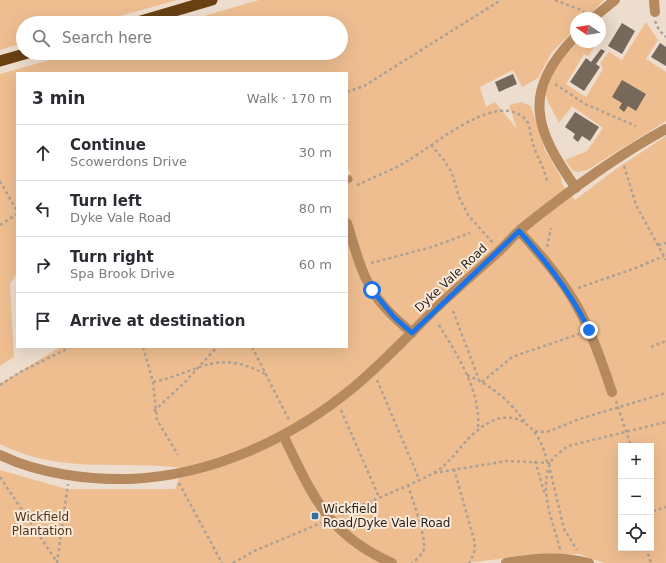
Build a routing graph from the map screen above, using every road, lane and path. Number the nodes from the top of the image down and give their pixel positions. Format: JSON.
{"nodes":[{"id":1,"x":212,"y":0,"type":"edge"},
{"id":2,"x":501,"y":0,"type":"edge"},
{"id":3,"x":555,"y":0,"type":"edge"},
{"id":4,"x":615,"y":0,"type":"edge"},
{"id":5,"x":654,"y":0,"type":"edge"},
{"id":6,"x":584,"y":12,"type":"edge"},
{"id":7,"x":600,"y":12,"type":"edge"},
{"id":8,"x":655,"y":12,"type":"joint"},
{"id":9,"x":158,"y":16,"type":"edge"},
{"id":10,"x":666,"y":37,"type":"edge"},
{"id":11,"x":570,"y":42,"type":"edge"},
{"id":12,"x":16,"y":56,"type":"edge"},
{"id":13,"x":0,"y":61,"type":"edge"},
{"id":14,"x":545,"y":77,"type":"junction"},
{"id":15,"x":348,"y":92,"type":"edge"},
{"id":16,"x":636,"y":126,"type":"dead end"},
{"id":17,"x":666,"y":129,"type":"edge"},
{"id":18,"x":431,"y":145,"type":"junction"},
{"id":19,"x":621,"y":155,"type":"junction"},
{"id":20,"x":0,"y":181,"type":"edge"},
{"id":21,"x":547,"y":181,"type":"dead end"},
{"id":22,"x":349,"y":182,"type":"edge"},
{"id":23,"x":576,"y":188,"type":"junction"},
{"id":24,"x":16,"y":210,"type":"edge"},
{"id":25,"x":16,"y":213,"type":"edge"},
{"id":26,"x":0,"y":225,"type":"edge"},
{"id":27,"x":348,"y":226,"type":"edge"},
{"id":28,"x":519,"y":231,"type":"junction"},
{"id":29,"x":470,"y":233,"type":"dead end"},
{"id":30,"x":666,"y":243,"type":"edge"},
{"id":31,"x":494,"y":245,"type":"dead end"},
{"id":32,"x":658,"y":245,"type":"junction"},
{"id":33,"x":664,"y":256,"type":"junction"},
{"id":34,"x":666,"y":260,"type":"edge"},
{"id":35,"x":366,"y":263,"type":"dead end"},
{"id":36,"x":567,"y":292,"type":"junction"},
{"id":37,"x":453,"y":311,"type":"dead end"},
{"id":38,"x":439,"y":325,"type":"dead end"},
{"id":39,"x":589,"y":330,"type":"junction"},
{"id":40,"x":412,"y":333,"type":"junction"},
{"id":41,"x":666,"y":342,"type":"edge"},
{"id":42,"x":69,"y":348,"type":"edge"},
{"id":43,"x":144,"y":348,"type":"edge"},
{"id":44,"x":216,"y":348,"type":"edge"},
{"id":45,"x":252,"y":348,"type":"edge"},
{"id":46,"x":651,"y":348,"type":"dead end"},
{"id":47,"x":200,"y":366,"type":"junction"},
{"id":48,"x":373,"y":370,"type":"junction"},
{"id":49,"x":265,"y":374,"type":"junction"},
{"id":50,"x":467,"y":374,"type":"junction"},
{"id":51,"x":481,"y":381,"type":"junction"},
{"id":52,"x":153,"y":382,"type":"junction"},
{"id":53,"x":0,"y":386,"type":"edge"},
{"id":54,"x":612,"y":392,"type":"joint"},
{"id":55,"x":666,"y":393,"type":"edge"},
{"id":56,"x":337,"y":401,"type":"junction"},
{"id":57,"x":618,"y":407,"type":"junction"},
{"id":58,"x":154,"y":411,"type":"junction"},
{"id":59,"x":526,"y":422,"type":"junction"},
{"id":60,"x":666,"y":422,"type":"edge"},
{"id":61,"x":294,"y":428,"type":"junction"},
{"id":62,"x":478,"y":430,"type":"junction"},
{"id":63,"x":535,"y":430,"type":"junction"},
{"id":64,"x":626,"y":431,"type":"junction"},
{"id":65,"x":283,"y":435,"type":"junction"},
{"id":66,"x":630,"y":443,"type":"edge"},
{"id":67,"x":0,"y":455,"type":"edge"},
{"id":68,"x":178,"y":455,"type":"dead end"},
{"id":69,"x":535,"y":461,"type":"junction"},
{"id":70,"x":547,"y":462,"type":"junction"},
{"id":71,"x":551,"y":463,"type":"junction"},
{"id":72,"x":550,"y":468,"type":"junction"},
{"id":73,"x":454,"y":469,"type":"junction"},
{"id":74,"x":433,"y":473,"type":"junction"},
{"id":75,"x":174,"y":474,"type":"junction"},
{"id":76,"x":70,"y":475,"type":"junction"},
{"id":77,"x":0,"y":477,"type":"edge"},
{"id":78,"x":419,"y":479,"type":"junction"},
{"id":79,"x":408,"y":485,"type":"junction"},
{"id":80,"x":379,"y":497,"type":"junction"},
{"id":81,"x":546,"y":497,"type":"junction"},
{"id":82,"x":666,"y":507,"type":"edge"},
{"id":83,"x":654,"y":512,"type":"edge"},
{"id":84,"x":330,"y":520,"type":"junction"},
{"id":85,"x":647,"y":551,"type":"edge"},
{"id":86,"x":562,"y":558,"type":"junction"},
{"id":87,"x":588,"y":562,"type":"edge"},
{"id":88,"x":57,"y":563,"type":"edge"},
{"id":89,"x":222,"y":563,"type":"edge"},
{"id":90,"x":233,"y":563,"type":"edge"},
{"id":91,"x":392,"y":563,"type":"edge"},
{"id":92,"x":412,"y":563,"type":"edge"},
{"id":93,"x":469,"y":563,"type":"edge"},
{"id":94,"x":506,"y":563,"type":"edge"},
{"id":95,"x":651,"y":563,"type":"edge"}],
"edges":[{"from":1,"to":9,"type":"highway"},
{"from":2,"to":15,"type":"path"},
{"from":3,"to":6,"type":"path"},
{"from":4,"to":7,"type":"street"},
{"from":5,"to":8,"type":"street"},
{"from":8,"to":10,"type":"path"},
{"from":11,"to":14,"type":"street"},
{"from":12,"to":13,"type":"highway"},
{"from":14,"to":16,"type":"path"},
{"from":14,"to":23,"type":"street"},
{"from":17,"to":19,"type":"street","name":"Dyke Vale Road"},
{"from":18,"to":21,"type":"path"},
{"from":18,"to":22,"type":"path"},
{"from":18,"to":31,"type":"path"},
{"from":19,"to":23,"type":"street","name":"Dyke Vale Road"},
{"from":19,"to":32,"type":"path"},
{"from":20,"to":24,"type":"path"},
{"from":23,"to":28,"type":"street","name":"Dyke Vale Road"},
{"from":25,"to":26,"type":"path"},
{"from":27,"to":40,"type":"street"},
{"from":28,"to":36,"type":"street"},
{"from":28,"to":40,"type":"street","name":"Dyke Vale Road"},
{"from":29,"to":35,"type":"path"},
{"from":30,"to":32,"type":"path"},
{"from":32,"to":33,"type":"path"},
{"from":33,"to":34,"type":"path"},
{"from":33,"to":36,"type":"path"},
{"from":36,"to":39,"type":"street"},
{"from":37,"to":51,"type":"path"},
{"from":38,"to":50,"type":"path"},
{"from":39,"to":51,"type":"path"},
{"from":39,"to":54,"type":"street"},
{"from":40,"to":48,"type":"street","name":"Dyke Vale Road"},
{"from":41,"to":46,"type":"path"},
{"from":42,"to":53,"type":"path"},
{"from":43,"to":52,"type":"path"},
{"from":44,"to":47,"type":"path"},
{"from":45,"to":49,"type":"path"},
{"from":47,"to":49,"type":"path"},
{"from":47,"to":52,"type":"path"},
{"from":47,"to":58,"type":"path"},
{"from":48,"to":56,"type":"street","name":"Dyke Vale Road"},
{"from":48,"to":78,"type":"path"},
{"from":49,"to":61,"type":"path"},
{"from":50,"to":51,"type":"path"},
{"from":50,"to":62,"type":"path"},
{"from":51,"to":59,"type":"path"},
{"from":52,"to":58,"type":"path"},
{"from":54,"to":57,"type":"path"},
{"from":55,"to":57,"type":"path"},
{"from":56,"to":61,"type":"street","name":"Dyke Vale Road"},
{"from":56,"to":80,"type":"path"},
{"from":57,"to":63,"type":"path"},
{"from":57,"to":64,"type":"path"},
{"from":58,"to":68,"type":"path"},
{"from":59,"to":62,"type":"path"},
{"from":59,"to":63,"type":"path"},
{"from":60,"to":64,"type":"path"},
{"from":61,"to":65,"type":"street","name":"Dyke Vale Road"},
{"from":62,"to":74,"type":"path"},
{"from":63,"to":70,"type":"path"},
{"from":64,"to":66,"type":"path"},
{"from":64,"to":71,"type":"path"},
{"from":65,"to":75,"type":"street","name":"Dyke Vale Road"},
{"from":65,"to":84,"type":"street"},
{"from":67,"to":76,"type":"street","name":"Dyke Vale Road"},
{"from":69,"to":70,"type":"path"},
{"from":69,"to":73,"type":"path"},
{"from":69,"to":81,"type":"path"},
{"from":70,"to":71,"type":"path"},
{"from":71,"to":72,"type":"path"},
{"from":72,"to":81,"type":"path"},
{"from":72,"to":87,"type":"path"},
{"from":73,"to":74,"type":"path"},
{"from":73,"to":93,"type":"path"},
{"from":74,"to":78,"type":"path"},
{"from":75,"to":76,"type":"street","name":"Dyke Vale Road"},
{"from":75,"to":89,"type":"path"},
{"from":76,"to":88,"type":"path"},
{"from":77,"to":88,"type":"path"},
{"from":78,"to":79,"type":"path"},
{"from":79,"to":80,"type":"path"},
{"from":79,"to":92,"type":"path"},
{"from":80,"to":84,"type":"path"},
{"from":81,"to":86,"type":"path"},
{"from":82,"to":83,"type":"path"},
{"from":84,"to":90,"type":"path"},
{"from":84,"to":91,"type":"street"},
{"from":85,"to":95,"type":"path"},
{"from":86,"to":87,"type":"street"},
{"from":86,"to":94,"type":"street"}]}
